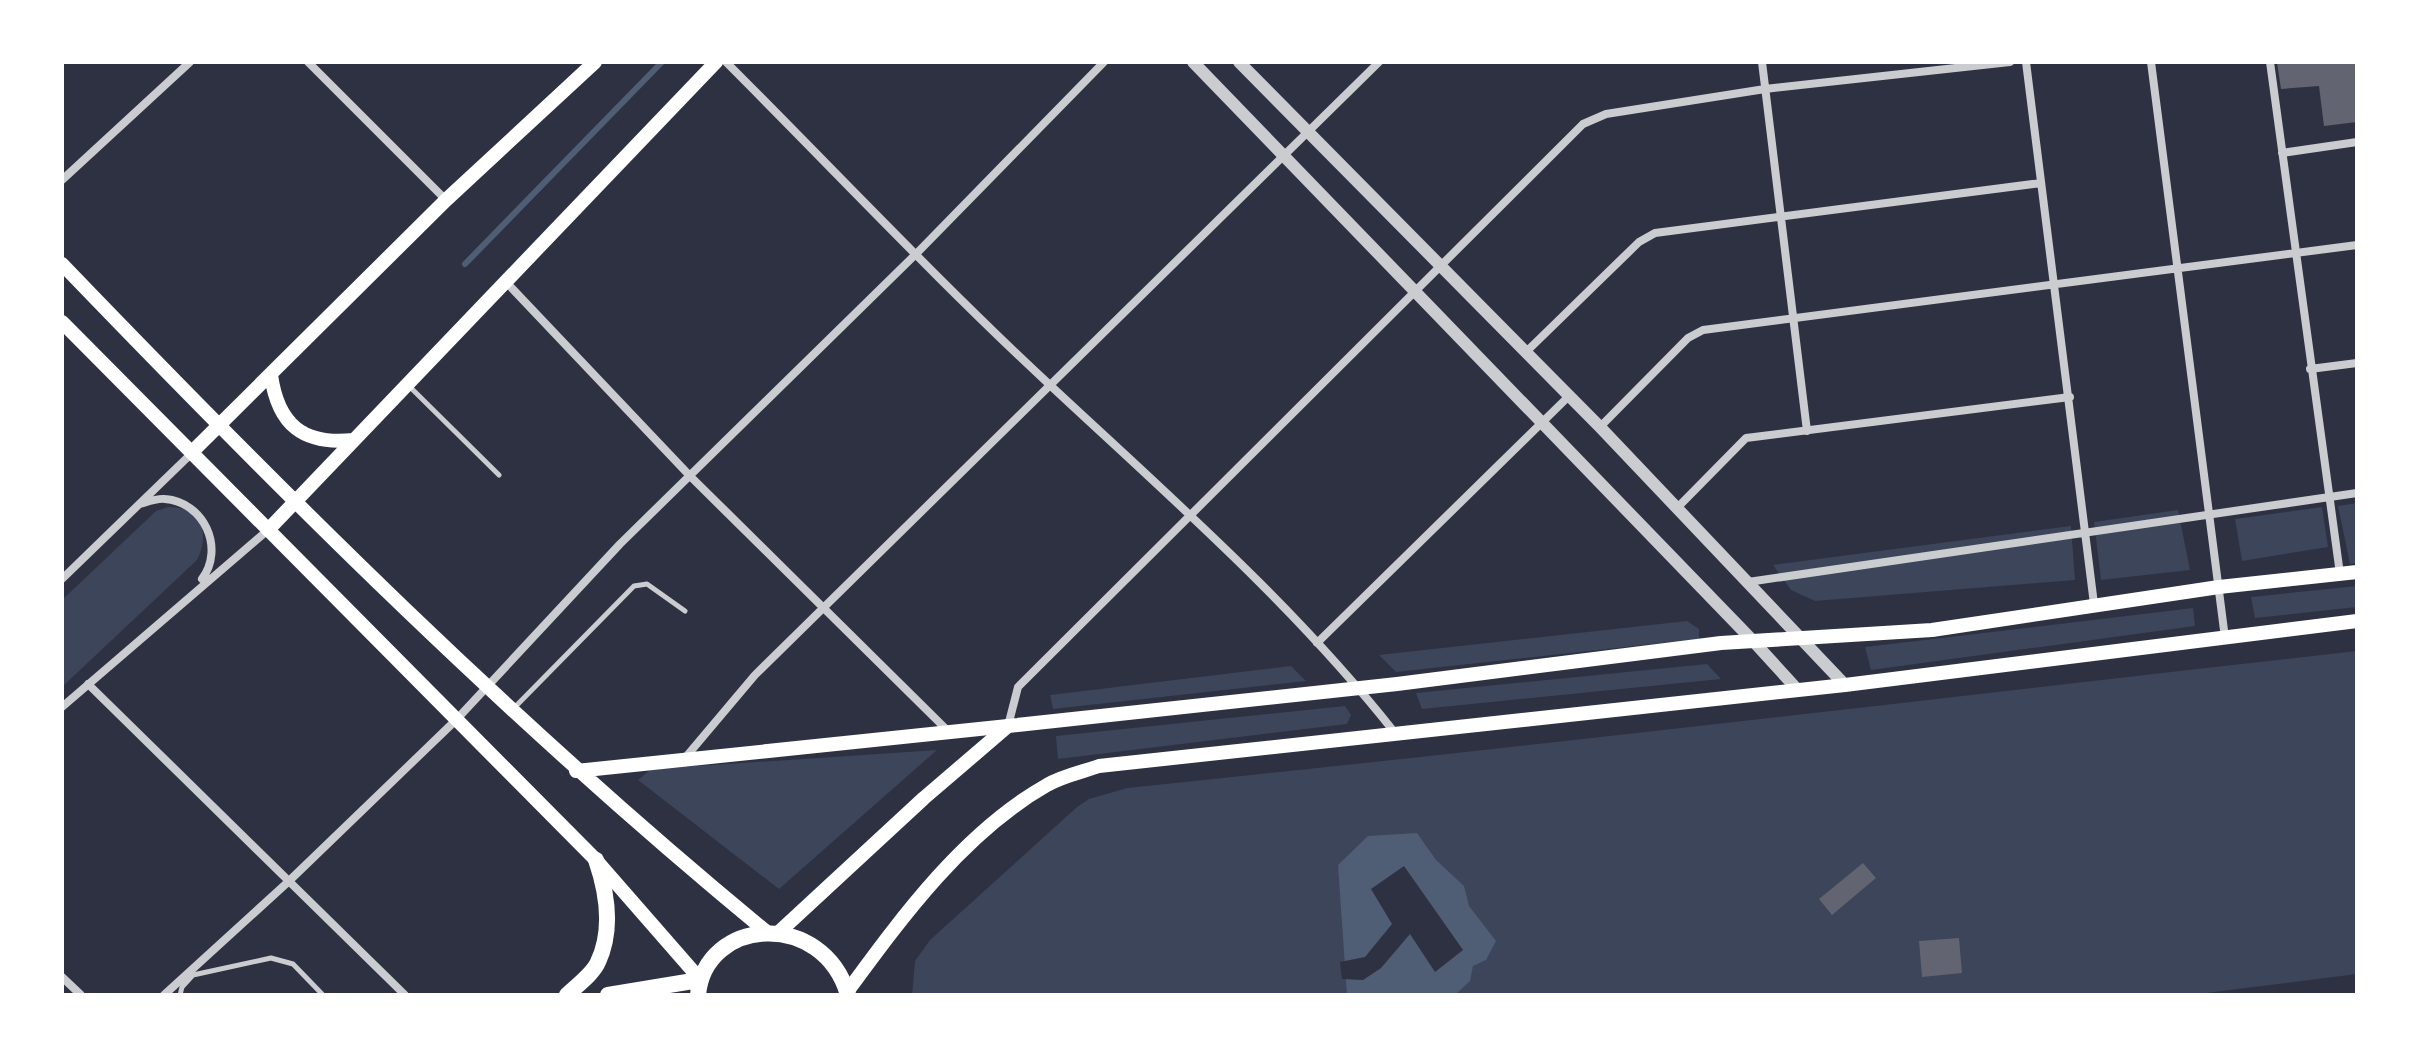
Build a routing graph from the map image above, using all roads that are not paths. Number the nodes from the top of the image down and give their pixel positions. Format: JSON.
{"nodes":[{"id":1,"x":190,"y":62,"type":"edge"},
{"id":2,"x":308,"y":62,"type":"edge"},
{"id":3,"x":595,"y":62,"type":"edge"},
{"id":4,"x":716,"y":62,"type":"edge"},
{"id":5,"x":726,"y":62,"type":"edge"},
{"id":6,"x":1104,"y":62,"type":"edge"},
{"id":7,"x":1193,"y":62,"type":"edge"},
{"id":8,"x":1239,"y":62,"type":"edge"},
{"id":9,"x":1379,"y":62,"type":"edge"},
{"id":10,"x":1762,"y":62,"type":"edge"},
{"id":11,"x":2010,"y":62,"type":"edge"},
{"id":12,"x":2026,"y":62,"type":"edge"},
{"id":13,"x":2151,"y":62,"type":"edge"},
{"id":14,"x":2270,"y":62,"type":"edge"},
{"id":15,"x":1765,"y":89,"type":"junction"},
{"id":16,"x":1308,"y":134,"type":"junction"},
{"id":17,"x":2357,"y":142,"type":"edge"},
{"id":18,"x":2282,"y":153,"type":"junction"},
{"id":19,"x":1283,"y":158,"type":"junction"},
{"id":20,"x":62,"y":180,"type":"edge"},
{"id":21,"x":2041,"y":183,"type":"junction"},
{"id":22,"x":446,"y":200,"type":"junction"},
{"id":23,"x":1780,"y":216,"type":"junction"},
{"id":24,"x":2357,"y":245,"type":"edge"},
{"id":25,"x":917,"y":253,"type":"junction"},
{"id":26,"x":2295,"y":254,"type":"junction"},
{"id":27,"x":62,"y":264,"type":"edge"},
{"id":28,"x":1441,"y":265,"type":"junction"},
{"id":29,"x":2177,"y":267,"type":"junction"},
{"id":30,"x":505,"y":281,"type":"junction"},
{"id":31,"x":2055,"y":284,"type":"junction"},
{"id":32,"x":1414,"y":293,"type":"junction"},
{"id":33,"x":1793,"y":317,"type":"junction"},
{"id":34,"x":62,"y":322,"type":"edge"},
{"id":35,"x":1525,"y":353,"type":"junction"},
{"id":36,"x":2357,"y":363,"type":"edge"},
{"id":37,"x":2310,"y":369,"type":"junction"},
{"id":38,"x":271,"y":375,"type":"junction"},
{"id":39,"x":406,"y":384,"type":"junction"},
{"id":40,"x":1049,"y":384,"type":"junction"},
{"id":41,"x":1568,"y":397,"type":"junction"},
{"id":42,"x":2070,"y":397,"type":"junction"},
{"id":43,"x":1542,"y":425,"type":"junction"},
{"id":44,"x":1600,"y":427,"type":"junction"},
{"id":45,"x":219,"y":428,"type":"junction"},
{"id":46,"x":1807,"y":431,"type":"junction"},
{"id":47,"x":353,"y":440,"type":"junction"},
{"id":48,"x":193,"y":451,"type":"junction"},
{"id":49,"x":499,"y":475,"type":"dead end"},
{"id":50,"x":690,"y":476,"type":"junction"},
{"id":51,"x":2357,"y":493,"type":"edge"},
{"id":52,"x":2330,"y":496,"type":"junction"},
{"id":53,"x":296,"y":501,"type":"junction"},
{"id":54,"x":140,"y":504,"type":"junction"},
{"id":55,"x":1676,"y":509,"type":"junction"},
{"id":56,"x":1189,"y":513,"type":"junction"},
{"id":57,"x":2209,"y":514,"type":"junction"},
{"id":58,"x":268,"y":530,"type":"junction"},
{"id":59,"x":2086,"y":532,"type":"junction"},
{"id":60,"x":2357,"y":572,"type":"edge"},
{"id":61,"x":2340,"y":574,"type":"junction"},
{"id":62,"x":62,"y":579,"type":"edge"},
{"id":63,"x":1748,"y":582,"type":"junction"},
{"id":64,"x":2219,"y":587,"type":"junction"},
{"id":65,"x":195,"y":589,"type":"junction"},
{"id":66,"x":2094,"y":604,"type":"junction"},
{"id":67,"x":824,"y":607,"type":"junction"},
{"id":68,"x":685,"y":611,"type":"dead end"},
{"id":69,"x":2357,"y":621,"type":"edge"},
{"id":70,"x":2225,"y":638,"type":"junction"},
{"id":71,"x":1802,"y":639,"type":"junction"},
{"id":72,"x":1754,"y":642,"type":"junction"},
{"id":73,"x":1317,"y":643,"type":"junction"},
{"id":74,"x":88,"y":684,"type":"junction"},
{"id":75,"x":1845,"y":685,"type":"junction"},
{"id":76,"x":1358,"y":687,"type":"junction"},
{"id":77,"x":487,"y":688,"type":"junction"},
{"id":78,"x":1796,"y":688,"type":"junction"},
{"id":79,"x":62,"y":707,"type":"edge"},
{"id":80,"x":511,"y":710,"type":"junction"},
{"id":81,"x":456,"y":720,"type":"junction"},
{"id":82,"x":1008,"y":726,"type":"junction"},
{"id":83,"x":948,"y":731,"type":"junction"},
{"id":84,"x":1395,"y":733,"type":"junction"},
{"id":85,"x":684,"y":759,"type":"junction"},
{"id":86,"x":576,"y":771,"type":"junction"},
{"id":87,"x":596,"y":860,"type":"junction"},
{"id":88,"x":288,"y":882,"type":"junction"},
{"id":89,"x":773,"y":933,"type":"junction"},
{"id":90,"x":62,"y":977,"type":"edge"},
{"id":91,"x":699,"y":985,"type":"edge"},
{"id":92,"x":848,"y":994,"type":"edge"},
{"id":93,"x":81,"y":995,"type":"edge"},
{"id":94,"x":164,"y":995,"type":"edge"},
{"id":95,"x":180,"y":995,"type":"edge"},
{"id":96,"x":323,"y":995,"type":"edge"},
{"id":97,"x":405,"y":995,"type":"edge"},
{"id":98,"x":567,"y":995,"type":"edge"},
{"id":99,"x":608,"y":995,"type":"edge"}],
"edges":[{"from":1,"to":20,"type":"street"},
{"from":2,"to":22,"type":"street"},
{"from":3,"to":22,"type":"main road"},
{"from":4,"to":30,"type":"main road"},
{"from":5,"to":25,"type":"street"},
{"from":6,"to":25,"type":"street"},
{"from":7,"to":19,"type":"street"},
{"from":8,"to":16,"type":"street"},
{"from":9,"to":16,"type":"street"},
{"from":10,"to":15,"type":"street"},
{"from":11,"to":15,"type":"street"},
{"from":12,"to":21,"type":"street"},
{"from":13,"to":29,"type":"street"},
{"from":14,"to":18,"type":"street"},
{"from":15,"to":23,"type":"street"},
{"from":15,"to":28,"type":"street"},
{"from":16,"to":19,"type":"street"},
{"from":16,"to":28,"type":"street"},
{"from":17,"to":18,"type":"street"},
{"from":18,"to":26,"type":"street"},
{"from":19,"to":32,"type":"street"},
{"from":19,"to":40,"type":"street"},
{"from":21,"to":23,"type":"street"},
{"from":21,"to":31,"type":"street"},
{"from":22,"to":38,"type":"main road"},
{"from":23,"to":33,"type":"street"},
{"from":23,"to":35,"type":"street"},
{"from":24,"to":26,"type":"street"},
{"from":25,"to":40,"type":"street"},
{"from":25,"to":50,"type":"street"},
{"from":26,"to":29,"type":"street"},
{"from":26,"to":37,"type":"street"},
{"from":27,"to":45,"type":"main road"},
{"from":28,"to":32,"type":"street"},
{"from":28,"to":35,"type":"street"},
{"from":29,"to":31,"type":"street"},
{"from":29,"to":57,"type":"street"},
{"from":30,"to":39,"type":"main road"},
{"from":30,"to":50,"type":"street"},
{"from":31,"to":33,"type":"street"},
{"from":31,"to":42,"type":"street"},
{"from":32,"to":43,"type":"street"},
{"from":32,"to":56,"type":"street"},
{"from":33,"to":44,"type":"street"},
{"from":33,"to":46,"type":"street"},
{"from":34,"to":48,"type":"main road"},
{"from":35,"to":41,"type":"street"},
{"from":36,"to":37,"type":"street"},
{"from":37,"to":52,"type":"street"},
{"from":38,"to":45,"type":"main road"},
{"from":38,"to":47,"type":"main road"},
{"from":39,"to":47,"type":"main road"},
{"from":39,"to":49,"type":"lane"},
{"from":40,"to":56,"type":"street"},
{"from":40,"to":67,"type":"street"},
{"from":41,"to":43,"type":"street"},
{"from":41,"to":44,"type":"street"},
{"from":42,"to":46,"type":"street"},
{"from":42,"to":59,"type":"street"},
{"from":43,"to":72,"type":"street"},
{"from":43,"to":73,"type":"street"},
{"from":44,"to":55,"type":"street"},
{"from":45,"to":48,"type":"main road"},
{"from":45,"to":53,"type":"main road"},
{"from":46,"to":55,"type":"street"},
{"from":47,"to":53,"type":"main road"},
{"from":48,"to":54,"type":"street"},
{"from":48,"to":58,"type":"main road"},
{"from":50,"to":67,"type":"street"},
{"from":50,"to":77,"type":"street"},
{"from":51,"to":52,"type":"street"},
{"from":52,"to":57,"type":"street"},
{"from":52,"to":61,"type":"street"},
{"from":53,"to":58,"type":"main road"},
{"from":53,"to":77,"type":"main road"},
{"from":54,"to":62,"type":"street"},
{"from":54,"to":65,"type":"street"},
{"from":55,"to":63,"type":"street"},
{"from":56,"to":73,"type":"street"},
{"from":56,"to":82,"type":"street"},
{"from":57,"to":59,"type":"street"},
{"from":57,"to":64,"type":"street"},
{"from":58,"to":65,"type":"street"},
{"from":58,"to":81,"type":"main road"},
{"from":59,"to":63,"type":"street"},
{"from":59,"to":66,"type":"street"},
{"from":60,"to":61,"type":"main road"},
{"from":61,"to":64,"type":"main road"},
{"from":63,"to":71,"type":"street"},
{"from":64,"to":66,"type":"main road"},
{"from":64,"to":70,"type":"street"},
{"from":65,"to":74,"type":"street"},
{"from":66,"to":71,"type":"main road"},
{"from":67,"to":83,"type":"street"},
{"from":67,"to":85,"type":"street"},
{"from":68,"to":80,"type":"lane"},
{"from":69,"to":70,"type":"main road"},
{"from":70,"to":75,"type":"main road"},
{"from":71,"to":72,"type":"main road"},
{"from":71,"to":75,"type":"street"},
{"from":72,"to":76,"type":"main road"},
{"from":72,"to":78,"type":"street"},
{"from":73,"to":76,"type":"street"},
{"from":74,"to":79,"type":"street"},
{"from":74,"to":88,"type":"street"},
{"from":75,"to":78,"type":"main road"},
{"from":76,"to":82,"type":"main road"},
{"from":76,"to":84,"type":"street"},
{"from":77,"to":80,"type":"main road"},
{"from":77,"to":81,"type":"street"},
{"from":78,"to":84,"type":"main road"},
{"from":80,"to":86,"type":"main road"},
{"from":81,"to":87,"type":"main road"},
{"from":81,"to":88,"type":"street"},
{"from":82,"to":83,"type":"main road"},
{"from":82,"to":89,"type":"main road"},
{"from":83,"to":85,"type":"main road"},
{"from":84,"to":92,"type":"main road"},
{"from":85,"to":86,"type":"main road"},
{"from":86,"to":89,"type":"main road"},
{"from":87,"to":91,"type":"main road"},
{"from":87,"to":98,"type":"highway"},
{"from":88,"to":94,"type":"street"},
{"from":88,"to":97,"type":"street"},
{"from":89,"to":91,"type":"highway"},
{"from":89,"to":92,"type":"highway"},
{"from":90,"to":93,"type":"street"},
{"from":91,"to":99,"type":"highway"},
{"from":95,"to":96,"type":"lane"}]}
